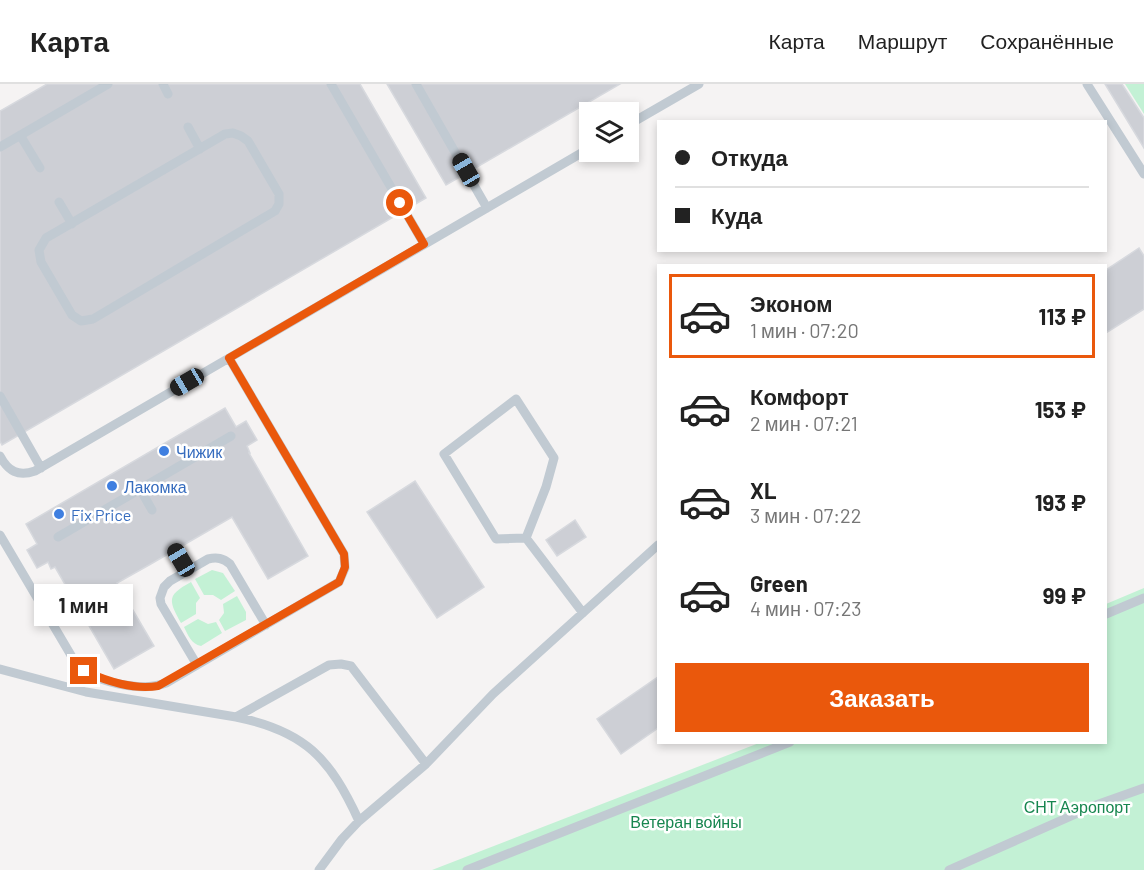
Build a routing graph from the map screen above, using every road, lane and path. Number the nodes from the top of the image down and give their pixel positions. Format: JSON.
{"nodes":[{"id":1,"x":108,"y":84,"type":"edge"},
{"id":2,"x":163,"y":84,"type":"edge"},
{"id":3,"x":331,"y":84,"type":"edge"},
{"id":4,"x":416,"y":84,"type":"edge"},
{"id":5,"x":699,"y":84,"type":"edge"},
{"id":6,"x":1087,"y":84,"type":"edge"},
{"id":7,"x":168,"y":94,"type":"dead end"},
{"id":8,"x":639,"y":119,"type":"edge"},
{"id":9,"x":188,"y":128,"type":"dead end"},
{"id":10,"x":20,"y":135,"type":"junction"},
{"id":11,"x":0,"y":147,"type":"edge"},
{"id":12,"x":200,"y":149,"type":"junction"},
{"id":13,"x":579,"y":154,"type":"edge"},
{"id":14,"x":40,"y":168,"type":"dead end"},
{"id":15,"x":1144,"y":174,"type":"edge"},
{"id":16,"x":59,"y":202,"type":"dead end"},
{"id":17,"x":488,"y":208,"type":"junction"},
{"id":18,"x":72,"y":224,"type":"junction"},
{"id":19,"x":424,"y":244,"type":"junction"},
{"id":20,"x":229,"y":358,"type":"junction"},
{"id":21,"x":0,"y":396,"type":"edge"},
{"id":22,"x":231,"y":436,"type":"dead end"},
{"id":23,"x":0,"y":456,"type":"edge"},
{"id":24,"x":5,"y":465,"type":"junction"},
{"id":25,"x":41,"y":468,"type":"junction"},
{"id":26,"x":0,"y":474,"type":"edge"},
{"id":27,"x":140,"y":489,"type":"junction"},
{"id":28,"x":152,"y":510,"type":"dead end"},
{"id":29,"x":0,"y":535,"type":"edge"},
{"id":30,"x":58,"y":537,"type":"dead end"},
{"id":31,"x":526,"y":538,"type":"junction"},
{"id":32,"x":657,"y":546,"type":"edge"},
{"id":33,"x":175,"y":550,"type":"dead end"},
{"id":34,"x":187,"y":571,"type":"junction"},
{"id":35,"x":1144,"y":598,"type":"edge"},
{"id":36,"x":583,"y":613,"type":"junction"},
{"id":37,"x":1107,"y":614,"type":"edge"},
{"id":38,"x":266,"y":625,"type":"junction"},
{"id":39,"x":197,"y":665,"type":"junction"},
{"id":40,"x":0,"y":669,"type":"edge"},
{"id":41,"x":236,"y":717,"type":"junction"},
{"id":42,"x":785,"y":744,"type":"edge"},
{"id":43,"x":426,"y":764,"type":"junction"},
{"id":44,"x":1144,"y":788,"type":"edge"},
{"id":45,"x":359,"y":821,"type":"junction"},
{"id":46,"x":319,"y":870,"type":"edge"},
{"id":47,"x":467,"y":870,"type":"edge"},
{"id":48,"x":949,"y":870,"type":"edge"}],
"edges":[{"from":1,"to":10,"type":"lane"},
{"from":2,"to":7,"type":"lane"},
{"from":3,"to":19,"type":"lane"},
{"from":4,"to":17,"type":"lane"},
{"from":5,"to":8,"type":"lane"},
{"from":6,"to":15,"type":"lane"},
{"from":9,"to":12,"type":"lane"},
{"from":10,"to":11,"type":"lane"},
{"from":10,"to":14,"type":"lane"},
{"from":12,"to":18,"type":"lane"},
{"from":12,"to":18,"type":"lane"},
{"from":13,"to":17,"type":"lane"},
{"from":16,"to":18,"type":"lane"},
{"from":17,"to":19,"type":"lane"},
{"from":19,"to":20,"type":"lane"},
{"from":20,"to":25,"type":"lane"},
{"from":20,"to":38,"type":"lane"},
{"from":21,"to":25,"type":"lane"},
{"from":22,"to":27,"type":"lane"},
{"from":23,"to":24,"type":"lane"},
{"from":24,"to":25,"type":"lane"},
{"from":24,"to":26,"type":"lane"},
{"from":27,"to":28,"type":"lane"},
{"from":27,"to":30,"type":"lane"},
{"from":29,"to":39,"type":"lane"},
{"from":31,"to":31,"type":"lane"},
{"from":31,"to":36,"type":"lane"},
{"from":32,"to":36,"type":"lane"},
{"from":33,"to":34,"type":"lane"},
{"from":34,"to":38,"type":"lane"},
{"from":34,"to":39,"type":"lane"},
{"from":35,"to":37,"type":"lane"},
{"from":36,"to":43,"type":"lane"},
{"from":38,"to":39,"type":"lane"},
{"from":40,"to":41,"type":"lane"},
{"from":41,"to":43,"type":"lane"},
{"from":41,"to":45,"type":"lane"},
{"from":42,"to":47,"type":"lane"},
{"from":43,"to":45,"type":"lane"},
{"from":44,"to":48,"type":"lane"},
{"from":45,"to":46,"type":"lane"}]}
